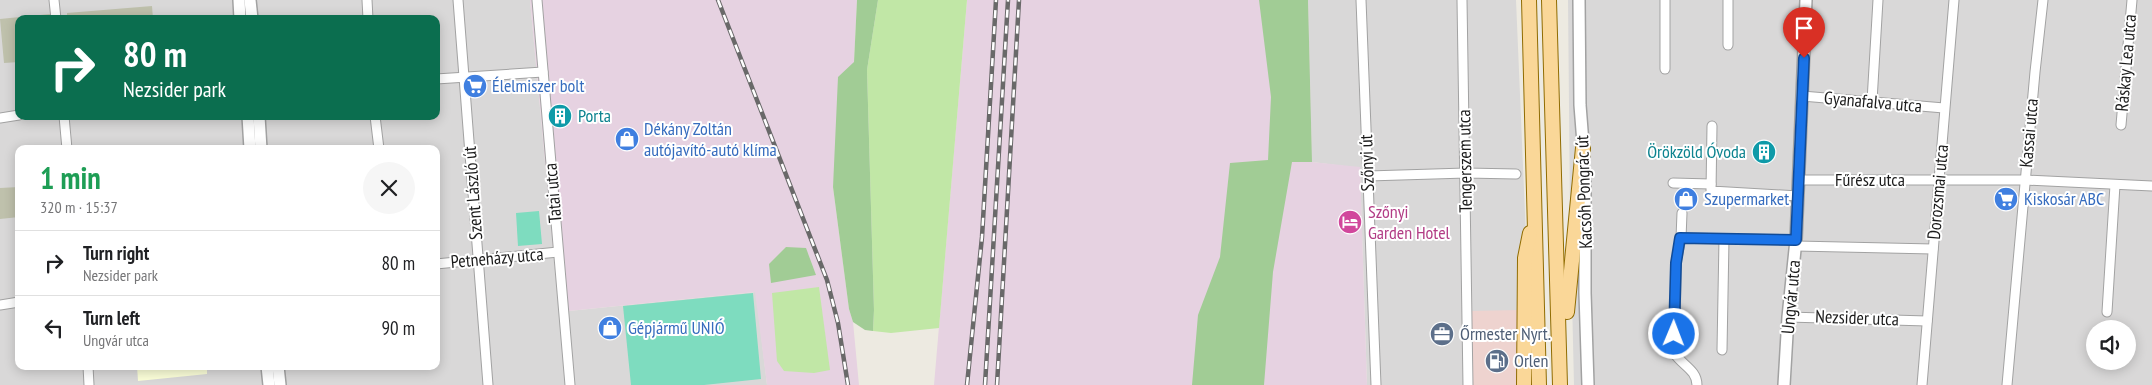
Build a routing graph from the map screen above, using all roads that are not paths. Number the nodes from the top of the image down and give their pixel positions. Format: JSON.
{"nodes":[{"id":1,"x":54,"y":0,"type":"edge"},
{"id":2,"x":239,"y":0,"type":"edge"},
{"id":3,"x":250,"y":0,"type":"edge"},
{"id":4,"x":367,"y":0,"type":"edge"},
{"id":5,"x":458,"y":0,"type":"edge"},
{"id":6,"x":537,"y":0,"type":"edge"},
{"id":7,"x":1362,"y":0,"type":"edge"},
{"id":8,"x":1462,"y":0,"type":"edge"},
{"id":9,"x":1529,"y":0,"type":"edge"},
{"id":10,"x":1549,"y":0,"type":"edge"},
{"id":11,"x":1579,"y":0,"type":"edge"},
{"id":12,"x":1665,"y":0,"type":"edge"},
{"id":13,"x":1728,"y":0,"type":"edge"},
{"id":14,"x":1806,"y":0,"type":"edge"},
{"id":15,"x":1878,"y":0,"type":"edge"},
{"id":16,"x":1954,"y":0,"type":"edge"},
{"id":17,"x":2043,"y":0,"type":"edge"},
{"id":18,"x":2132,"y":0,"type":"edge"},
{"id":19,"x":56,"y":15,"type":"edge"},
{"id":20,"x":240,"y":15,"type":"edge"},
{"id":21,"x":252,"y":15,"type":"edge"},
{"id":22,"x":368,"y":15,"type":"edge"},
{"id":23,"x":1728,"y":45,"type":"dead end"},
{"id":24,"x":1665,"y":69,"type":"dead end"},
{"id":25,"x":543,"y":72,"type":"junction"},
{"id":26,"x":464,"y":78,"type":"junction"},
{"id":27,"x":440,"y":80,"type":"edge"},
{"id":28,"x":1802,"y":96,"type":"junction"},
{"id":29,"x":1872,"y":102,"type":"junction"},
{"id":30,"x":1944,"y":108,"type":"junction"},
{"id":31,"x":15,"y":116,"type":"edge"},
{"id":32,"x":0,"y":118,"type":"edge"},
{"id":33,"x":64,"y":120,"type":"edge"},
{"id":34,"x":248,"y":120,"type":"edge"},
{"id":35,"x":259,"y":120,"type":"edge"},
{"id":36,"x":375,"y":120,"type":"edge"},
{"id":37,"x":1712,"y":126,"type":"dead end"},
{"id":38,"x":2121,"y":126,"type":"dead end"},
{"id":39,"x":67,"y":145,"type":"edge"},
{"id":40,"x":250,"y":145,"type":"edge"},
{"id":41,"x":261,"y":145,"type":"edge"},
{"id":42,"x":379,"y":145,"type":"edge"},
{"id":43,"x":1583,"y":148,"type":"junction"},
{"id":44,"x":1466,"y":173,"type":"junction"},
{"id":45,"x":1516,"y":174,"type":"dead end"},
{"id":46,"x":1368,"y":176,"type":"junction"},
{"id":47,"x":1799,"y":180,"type":"junction"},
{"id":48,"x":1939,"y":180,"type":"junction"},
{"id":49,"x":2025,"y":180,"type":"junction"},
{"id":50,"x":1673,"y":183,"type":"dead end"},
{"id":51,"x":1711,"y":184,"type":"junction"},
{"id":52,"x":2115,"y":185,"type":"junction"},
{"id":53,"x":2152,"y":186,"type":"edge"},
{"id":54,"x":1798,"y":196,"type":"junction"},
{"id":55,"x":1534,"y":208,"type":"junction"},
{"id":56,"x":1682,"y":213,"type":"dead end"},
{"id":57,"x":1680,"y":238,"type":"junction"},
{"id":58,"x":1724,"y":239,"type":"junction"},
{"id":59,"x":1796,"y":243,"type":"junction"},
{"id":60,"x":1933,"y":249,"type":"junction"},
{"id":61,"x":558,"y":252,"type":"junction"},
{"id":62,"x":478,"y":260,"type":"junction"},
{"id":63,"x":440,"y":264,"type":"edge"},
{"id":64,"x":15,"y":303,"type":"edge"},
{"id":65,"x":0,"y":305,"type":"edge"},
{"id":66,"x":2107,"y":312,"type":"dead end"},
{"id":67,"x":1788,"y":317,"type":"junction"},
{"id":68,"x":1927,"y":321,"type":"junction"},
{"id":69,"x":1722,"y":350,"type":"dead end"},
{"id":70,"x":1560,"y":354,"type":"junction"},
{"id":71,"x":88,"y":370,"type":"edge"},
{"id":72,"x":267,"y":370,"type":"edge"},
{"id":73,"x":278,"y":370,"type":"edge"},
{"id":74,"x":89,"y":385,"type":"edge"},
{"id":75,"x":269,"y":385,"type":"edge"},
{"id":76,"x":280,"y":385,"type":"edge"},
{"id":77,"x":488,"y":385,"type":"edge"},
{"id":78,"x":570,"y":385,"type":"edge"},
{"id":79,"x":1376,"y":385,"type":"edge"},
{"id":80,"x":1468,"y":385,"type":"edge"},
{"id":81,"x":1524,"y":385,"type":"edge"},
{"id":82,"x":1539,"y":385,"type":"edge"},
{"id":83,"x":1560,"y":385,"type":"edge"},
{"id":84,"x":1588,"y":385,"type":"edge"},
{"id":85,"x":1697,"y":385,"type":"edge"},
{"id":86,"x":1784,"y":385,"type":"edge"},
{"id":87,"x":1922,"y":385,"type":"edge"},
{"id":88,"x":2007,"y":385,"type":"edge"}],
"edges":[{"from":1,"to":19,"type":"street"},
{"from":2,"to":20,"type":"street"},
{"from":3,"to":21,"type":"street"},
{"from":4,"to":22,"type":"street"},
{"from":5,"to":26,"type":"street","name":"Szent László út"},
{"from":6,"to":25,"type":"street","name":"Tatai utca"},
{"from":7,"to":46,"type":"street","name":"Szőnyi út"},
{"from":8,"to":44,"type":"street","name":"Tengerszem utca"},
{"from":9,"to":55,"type":"main road"},
{"from":10,"to":70,"type":"main road","name":"Kacsóh Pongrác út"},
{"from":11,"to":43,"type":"street","name":"Kacsóh Pongrác út"},
{"from":12,"to":24,"type":"street"},
{"from":13,"to":23,"type":"street"},
{"from":14,"to":28,"type":"street","name":"Ungvár utca"},
{"from":15,"to":29,"type":"street"},
{"from":16,"to":30,"type":"street","name":"Dorozsmai utca"},
{"from":17,"to":49,"type":"street","name":"Kassai utca"},
{"from":18,"to":38,"type":"street","name":"Ráskay Lea utca"},
{"from":25,"to":26,"type":"street"},
{"from":25,"to":61,"type":"street","name":"Tatai utca"},
{"from":26,"to":27,"type":"street"},
{"from":26,"to":62,"type":"street","name":"Szent László út"},
{"from":28,"to":29,"type":"street","name":"Gyanafalva utca"},
{"from":28,"to":47,"type":"street","name":"Ungvár utca"},
{"from":29,"to":30,"type":"street","name":"Gyanafalva utca"},
{"from":30,"to":48,"type":"street","name":"Dorozsmai utca"},
{"from":31,"to":32,"type":"street"},
{"from":33,"to":39,"type":"street"},
{"from":34,"to":40,"type":"street"},
{"from":35,"to":41,"type":"street"},
{"from":36,"to":42,"type":"street"},
{"from":37,"to":51,"type":"street"},
{"from":43,"to":70,"type":"main road"},
{"from":43,"to":84,"type":"street","name":"Kacsóh Pongrác út"},
{"from":44,"to":45,"type":"street"},
{"from":44,"to":46,"type":"street"},
{"from":44,"to":80,"type":"street","name":"Tengerszem utca"},
{"from":46,"to":79,"type":"street","name":"Szőnyi út"},
{"from":47,"to":48,"type":"street","name":"Fűrész utca"},
{"from":47,"to":54,"type":"street","name":"Ungvár utca"},
{"from":48,"to":49,"type":"street","name":"Fűrész utca"},
{"from":48,"to":60,"type":"street","name":"Dorozsmai utca"},
{"from":49,"to":52,"type":"street","name":"Fűrész utca"},
{"from":49,"to":88,"type":"street","name":"Kassai utca"},
{"from":50,"to":51,"type":"street"},
{"from":51,"to":54,"type":"street"},
{"from":52,"to":53,"type":"street","name":"Fűrész utca"},
{"from":52,"to":66,"type":"street"},
{"from":54,"to":59,"type":"street","name":"Ungvár utca"},
{"from":55,"to":81,"type":"main road"},
{"from":55,"to":82,"type":"main road"},
{"from":56,"to":57,"type":"street"},
{"from":57,"to":58,"type":"street"},
{"from":57,"to":85,"type":"street"},
{"from":58,"to":59,"type":"street"},
{"from":58,"to":69,"type":"street"},
{"from":59,"to":60,"type":"street"},
{"from":59,"to":67,"type":"street","name":"Ungvár utca"},
{"from":60,"to":68,"type":"street","name":"Dorozsmai utca"},
{"from":61,"to":62,"type":"street","name":"Petneházy utca"},
{"from":61,"to":78,"type":"street","name":"Tatai utca"},
{"from":62,"to":63,"type":"street","name":"Petneházy utca"},
{"from":62,"to":77,"type":"street","name":"Szent László út"},
{"from":64,"to":65,"type":"street"},
{"from":67,"to":68,"type":"street","name":"Nezsider utca"},
{"from":67,"to":86,"type":"street","name":"Ungvár utca"},
{"from":68,"to":87,"type":"street","name":"Dorozsmai utca"},
{"from":70,"to":83,"type":"main road","name":"Kacsóh Pongrác út"},
{"from":71,"to":74,"type":"street"},
{"from":72,"to":75,"type":"street"},
{"from":73,"to":76,"type":"street"}]}
